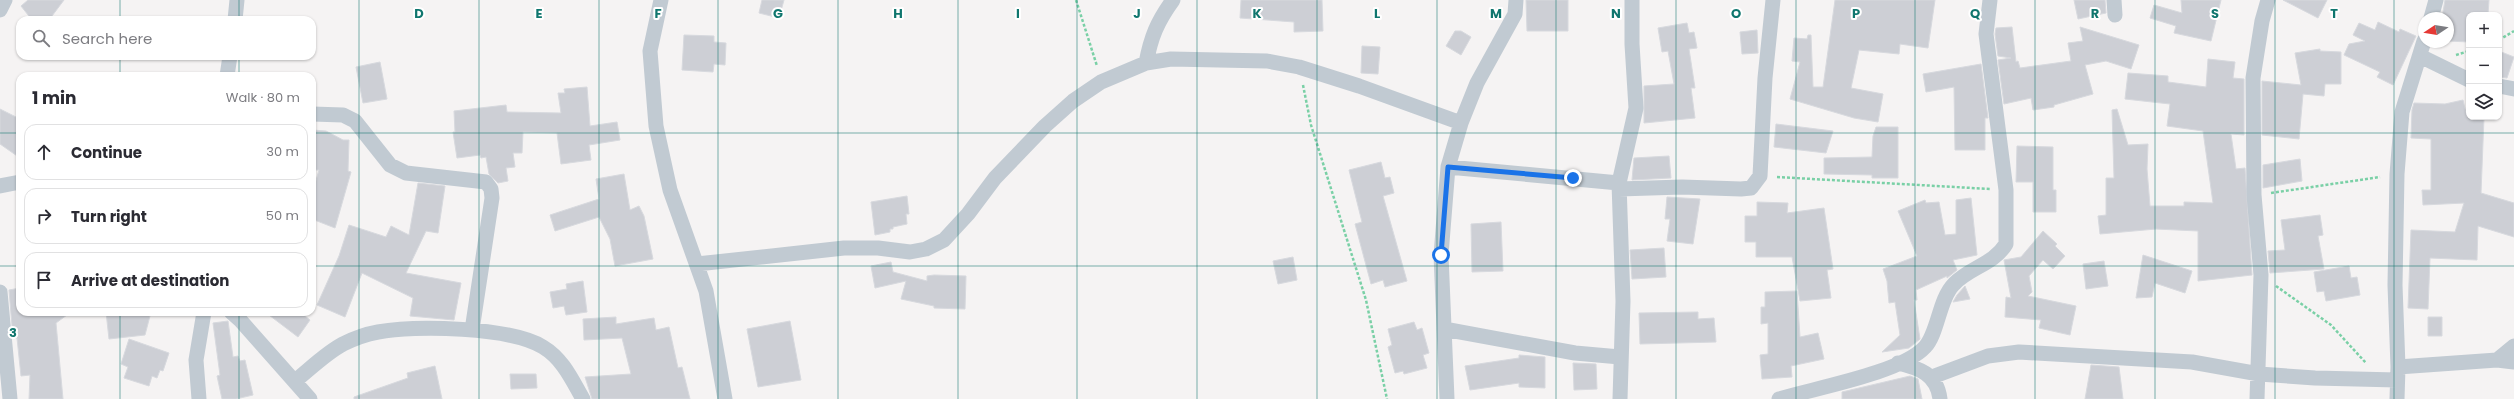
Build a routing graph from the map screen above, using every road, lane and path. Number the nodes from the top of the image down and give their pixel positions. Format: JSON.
{"nodes":[{"id":1,"x":5,"y":0,"type":"edge"},
{"id":2,"x":237,"y":0,"type":"edge"},
{"id":3,"x":661,"y":0,"type":"edge"},
{"id":4,"x":1076,"y":0,"type":"edge"},
{"id":5,"x":1173,"y":0,"type":"edge"},
{"id":6,"x":1516,"y":0,"type":"edge"},
{"id":7,"x":1632,"y":0,"type":"edge"},
{"id":8,"x":1773,"y":0,"type":"edge"},
{"id":9,"x":1990,"y":0,"type":"edge"},
{"id":10,"x":2268,"y":0,"type":"edge"},
{"id":11,"x":2436,"y":0,"type":"edge"},
{"id":12,"x":0,"y":10,"type":"edge"},
{"id":13,"x":2433,"y":12,"type":"edge"},
{"id":14,"x":235,"y":16,"type":"edge"},
{"id":15,"x":2514,"y":32,"type":"edge"},
{"id":16,"x":2502,"y":38,"type":"edge"},
{"id":17,"x":2422,"y":48,"type":"edge"},
{"id":18,"x":2420,"y":56,"type":"junction"},
{"id":19,"x":229,"y":60,"type":"edge"},
{"id":20,"x":1146,"y":63,"type":"junction"},
{"id":21,"x":1299,"y":67,"type":"junction"},
{"id":22,"x":228,"y":72,"type":"edge"},
{"id":23,"x":2466,"y":79,"type":"edge"},
{"id":24,"x":1102,"y":82,"type":"junction"},
{"id":25,"x":2502,"y":87,"type":"edge"},
{"id":26,"x":2514,"y":89,"type":"edge"},
{"id":27,"x":316,"y":114,"type":"edge"},
{"id":28,"x":1461,"y":123,"type":"junction"},
{"id":29,"x":1448,"y":167,"type":"junction"},
{"id":30,"x":2397,"y":174,"type":"junction"},
{"id":31,"x":1760,"y":176,"type":"junction"},
{"id":32,"x":16,"y":183,"type":"edge"},
{"id":33,"x":0,"y":186,"type":"edge"},
{"id":34,"x":1619,"y":186,"type":"junction"},
{"id":35,"x":2006,"y":190,"type":"junction"},
{"id":36,"x":2254,"y":196,"type":"junction"},
{"id":37,"x":697,"y":264,"type":"junction"},
{"id":38,"x":2261,"y":275,"type":"junction"},
{"id":39,"x":0,"y":292,"type":"edge"},
{"id":40,"x":203,"y":316,"type":"edge"},
{"id":41,"x":235,"y":316,"type":"edge"},
{"id":42,"x":1444,"y":329,"type":"junction"},
{"id":43,"x":472,"y":330,"type":"junction"},
{"id":44,"x":2514,"y":346,"type":"edge"},
{"id":45,"x":1620,"y":357,"type":"junction"},
{"id":46,"x":2497,"y":360,"type":"junction"},
{"id":47,"x":2514,"y":362,"type":"edge"},
{"id":48,"x":1898,"y":363,"type":"junction"},
{"id":49,"x":2397,"y":373,"type":"junction"},
{"id":50,"x":2259,"y":374,"type":"junction"},
{"id":51,"x":1932,"y":377,"type":"junction"},
{"id":52,"x":2378,"y":379,"type":"junction"},
{"id":53,"x":295,"y":381,"type":"junction"},
{"id":54,"x":722,"y":398,"type":"edge"},
{"id":55,"x":10,"y":399,"type":"edge"},
{"id":56,"x":199,"y":399,"type":"edge"},
{"id":57,"x":310,"y":399,"type":"edge"},
{"id":58,"x":583,"y":399,"type":"edge"},
{"id":59,"x":1387,"y":399,"type":"edge"},
{"id":60,"x":1447,"y":399,"type":"edge"},
{"id":61,"x":1620,"y":399,"type":"edge"},
{"id":62,"x":1779,"y":399,"type":"edge"},
{"id":63,"x":1940,"y":399,"type":"edge"},
{"id":64,"x":2257,"y":399,"type":"edge"},
{"id":65,"x":2397,"y":399,"type":"edge"}],
"edges":[{"from":1,"to":12,"type":"street"},
{"from":2,"to":14,"type":"street"},
{"from":3,"to":37,"type":"street"},
{"from":4,"to":24,"type":"path"},
{"from":5,"to":20,"type":"street"},
{"from":6,"to":28,"type":"street"},
{"from":7,"to":34,"type":"street"},
{"from":8,"to":31,"type":"street"},
{"from":9,"to":35,"type":"street"},
{"from":10,"to":36,"type":"street"},
{"from":11,"to":13,"type":"street"},
{"from":15,"to":16,"type":"path"},
{"from":17,"to":18,"type":"street"},
{"from":18,"to":23,"type":"street"},
{"from":18,"to":30,"type":"street"},
{"from":19,"to":22,"type":"street"},
{"from":20,"to":21,"type":"street"},
{"from":20,"to":24,"type":"street"},
{"from":21,"to":28,"type":"street"},
{"from":21,"to":59,"type":"path"},
{"from":24,"to":37,"type":"street"},
{"from":25,"to":26,"type":"street"},
{"from":27,"to":43,"type":"street"},
{"from":28,"to":29,"type":"street"},
{"from":29,"to":34,"type":"street"},
{"from":29,"to":42,"type":"street"},
{"from":30,"to":36,"type":"path"},
{"from":30,"to":49,"type":"street"},
{"from":31,"to":34,"type":"street"},
{"from":31,"to":35,"type":"path"},
{"from":32,"to":33,"type":"street"},
{"from":34,"to":45,"type":"street"},
{"from":35,"to":48,"type":"street"},
{"from":36,"to":38,"type":"street"},
{"from":37,"to":54,"type":"street"},
{"from":38,"to":50,"type":"street"},
{"from":38,"to":52,"type":"path"},
{"from":39,"to":55,"type":"street"},
{"from":40,"to":56,"type":"street"},
{"from":41,"to":53,"type":"street"},
{"from":42,"to":45,"type":"street"},
{"from":42,"to":60,"type":"street"},
{"from":43,"to":53,"type":"street"},
{"from":43,"to":58,"type":"street"},
{"from":44,"to":46,"type":"street"},
{"from":45,"to":61,"type":"street"},
{"from":46,"to":47,"type":"street"},
{"from":46,"to":49,"type":"street"},
{"from":48,"to":51,"type":"street"},
{"from":48,"to":62,"type":"street"},
{"from":49,"to":52,"type":"street"},
{"from":49,"to":65,"type":"street"},
{"from":50,"to":51,"type":"street"},
{"from":50,"to":52,"type":"street"},
{"from":50,"to":64,"type":"street"},
{"from":51,"to":63,"type":"street"},
{"from":53,"to":57,"type":"street"}]}
